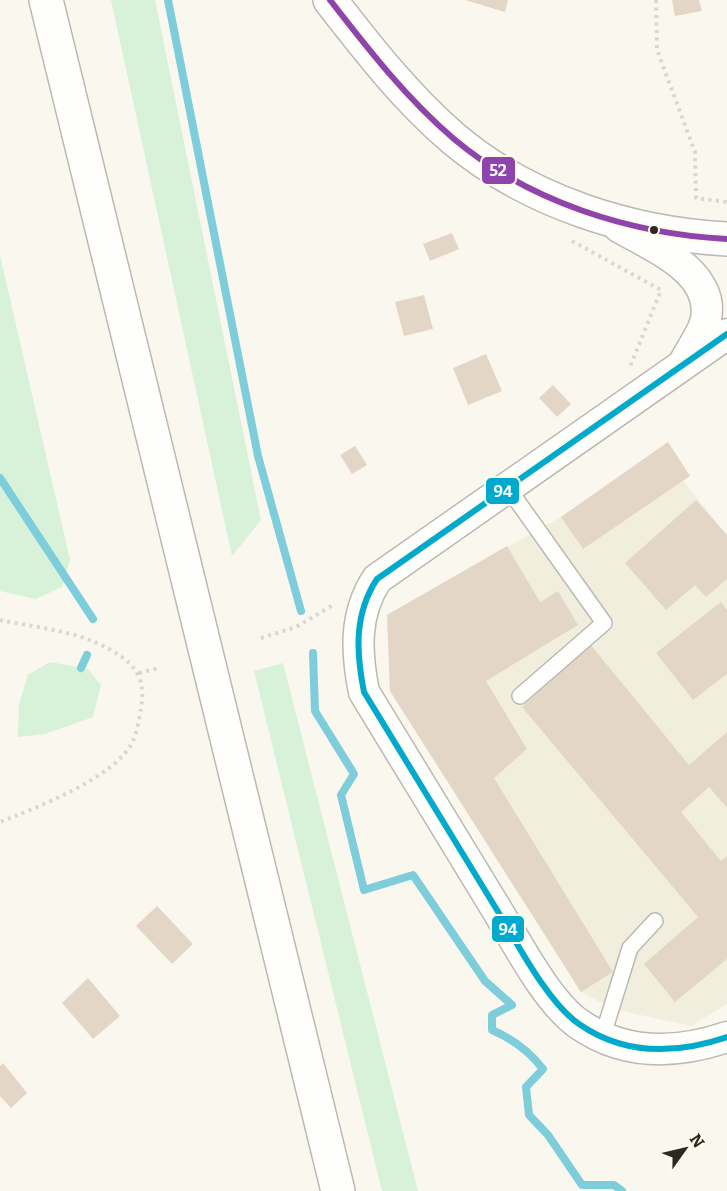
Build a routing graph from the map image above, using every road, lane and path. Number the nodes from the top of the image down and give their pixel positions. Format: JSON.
{"nodes":[{"id":1,"x":330,"y":0,"type":"edge"},
{"id":2,"x":656,"y":0,"type":"edge"},
{"id":3,"x":48,"y":2,"type":"edge"},
{"id":4,"x":727,"y":202,"type":"edge"},
{"id":5,"x":605,"y":219,"type":"junction"},
{"id":6,"x":727,"y":239,"type":"edge"},
{"id":7,"x":727,"y":334,"type":"edge"},
{"id":8,"x":684,"y":363,"type":"junction"},
{"id":9,"x":508,"y":488,"type":"junction"},
{"id":10,"x":337,"y":603,"type":"dead end"},
{"id":11,"x":0,"y":620,"type":"edge"},
{"id":12,"x":261,"y":638,"type":"dead end"},
{"id":13,"x":159,"y":668,"type":"dead end"},
{"id":14,"x":139,"y":673,"type":"junction"},
{"id":15,"x":520,"y":696,"type":"dead end"},
{"id":16,"x":0,"y":822,"type":"edge"},
{"id":17,"x":655,"y":921,"type":"dead end"},
{"id":18,"x":727,"y":1037,"type":"edge"},
{"id":19,"x":602,"y":1038,"type":"junction"},
{"id":20,"x":338,"y":1191,"type":"edge"}],
"edges":[{"from":1,"to":5,"type":"main road"},
{"from":2,"to":4,"type":"path"},
{"from":3,"to":20,"type":"main road"},
{"from":5,"to":6,"type":"main road"},
{"from":5,"to":8,"type":"street"},
{"from":7,"to":8,"type":"street"},
{"from":8,"to":9,"type":"street"},
{"from":9,"to":15,"type":"lane"},
{"from":9,"to":19,"type":"street"},
{"from":10,"to":12,"type":"path"},
{"from":11,"to":14,"type":"path"},
{"from":13,"to":14,"type":"path"},
{"from":14,"to":16,"type":"path"},
{"from":17,"to":19,"type":"lane"},
{"from":18,"to":19,"type":"street"}]}
